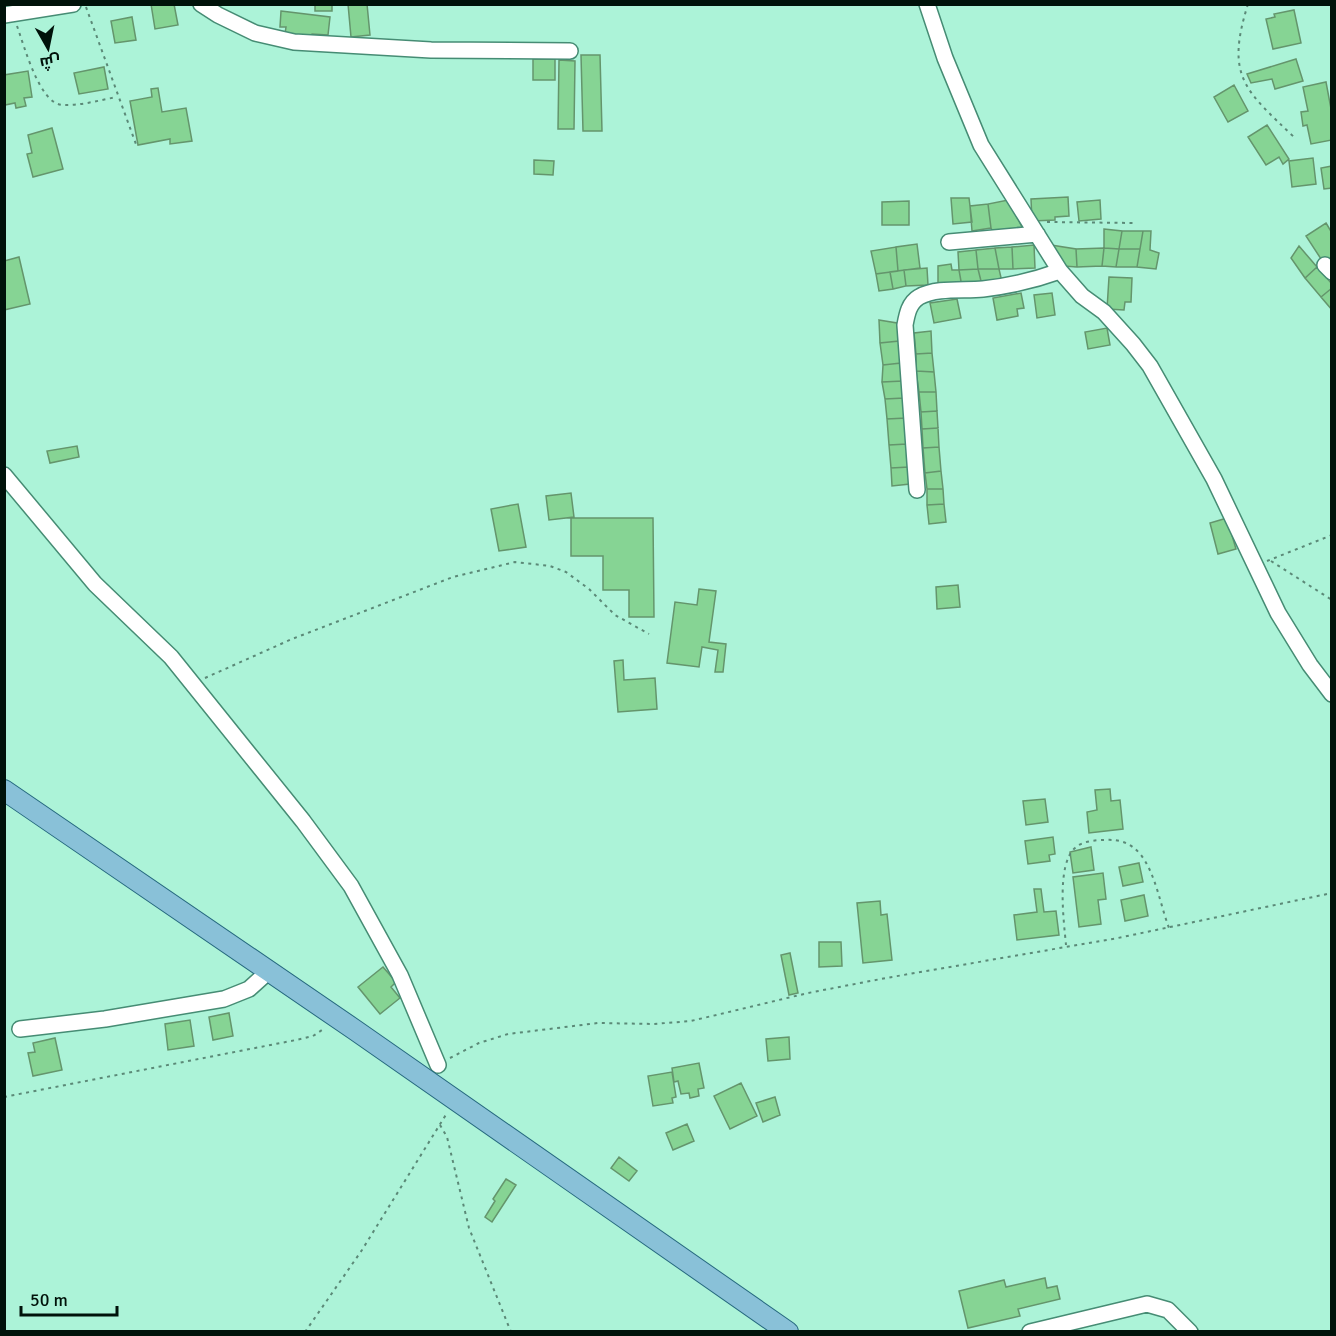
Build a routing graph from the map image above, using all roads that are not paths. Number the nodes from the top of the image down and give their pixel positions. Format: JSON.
{"nodes":[{"id":1,"x":73,"y":4,"type":"edge"},
{"id":2,"x":201,"y":4,"type":"edge"},
{"id":3,"x":927,"y":4,"type":"edge"},
{"id":4,"x":9,"y":14,"type":"edge"},
{"id":5,"x":570,"y":51,"type":"dead end"},
{"id":6,"x":1033,"y":228,"type":"junction"},
{"id":7,"x":949,"y":242,"type":"dead end"},
{"id":8,"x":1060,"y":271,"type":"junction"},
{"id":9,"x":4,"y":475,"type":"edge"},
{"id":10,"x":917,"y":490,"type":"dead end"},
{"id":11,"x":1332,"y":694,"type":"edge"},
{"id":12,"x":4,"y":790,"type":"edge"},
{"id":13,"x":269,"y":971,"type":"junction"},
{"id":14,"x":20,"y":1029,"type":"dead end"},
{"id":15,"x":438,"y":1065,"type":"road end"},
{"id":16,"x":788,"y":1332,"type":"edge"},
{"id":17,"x":1030,"y":1332,"type":"edge"},
{"id":18,"x":1190,"y":1332,"type":"edge"}],
"edges":[{"from":1,"to":4,"type":"street"},
{"from":2,"to":5,"type":"street"},
{"from":3,"to":6,"type":"street"},
{"from":6,"to":7,"type":"street"},
{"from":6,"to":8,"type":"street"},
{"from":8,"to":10,"type":"street"},
{"from":8,"to":11,"type":"street"},
{"from":9,"to":15,"type":"street"},
{"from":12,"to":13,"type":"main road"},
{"from":13,"to":14,"type":"street"},
{"from":13,"to":16,"type":"main road"},
{"from":17,"to":18,"type":"street"}]}
